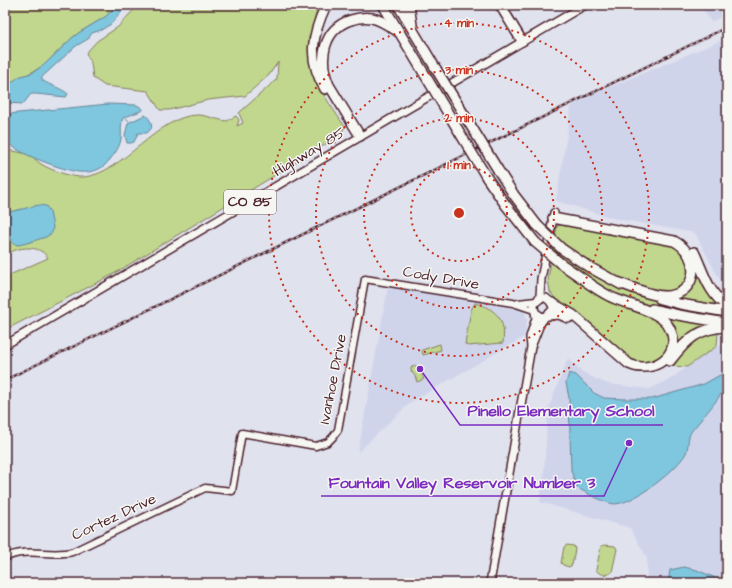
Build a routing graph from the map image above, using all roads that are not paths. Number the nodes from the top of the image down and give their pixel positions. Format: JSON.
{"nodes":[{"id":1,"x":326,"y":5,"type":"edge"},
{"id":2,"x":383,"y":5,"type":"edge"},
{"id":3,"x":398,"y":5,"type":"edge"},
{"id":4,"x":410,"y":5,"type":"edge"},
{"id":5,"x":500,"y":5,"type":"edge"},
{"id":6,"x":507,"y":5,"type":"edge"},
{"id":7,"x":585,"y":5,"type":"edge"},
{"id":8,"x":400,"y":33,"type":"junction"},
{"id":9,"x":415,"y":34,"type":"junction"},
{"id":10,"x":525,"y":40,"type":"junction"},
{"id":11,"x":358,"y":138,"type":"junction"},
{"id":12,"x":553,"y":216,"type":"junction"},
{"id":13,"x":543,"y":274,"type":"junction"},
{"id":14,"x":365,"y":279,"type":"joint"},
{"id":15,"x":617,"y":282,"type":"junction"},
{"id":16,"x":588,"y":283,"type":"junction"},
{"id":17,"x":537,"y":300,"type":"junction"},
{"id":18,"x":551,"y":301,"type":"junction"},
{"id":19,"x":513,"y":304,"type":"junction"},
{"id":20,"x":727,"y":306,"type":"edge"},
{"id":21,"x":535,"y":311,"type":"junction"},
{"id":22,"x":727,"y":312,"type":"edge"},
{"id":23,"x":547,"y":316,"type":"junction"},
{"id":24,"x":727,"y":323,"type":"edge"},
{"id":25,"x":727,"y":327,"type":"edge"},
{"id":26,"x":5,"y":345,"type":"edge"},
{"id":27,"x":531,"y":347,"type":"junction"},
{"id":28,"x":232,"y":491,"type":"joint"},
{"id":29,"x":5,"y":558,"type":"edge"},
{"id":30,"x":490,"y":583,"type":"edge"}],
"edges":[{"from":1,"to":11,"type":"highway"},
{"from":2,"to":8,"type":"highway"},
{"from":3,"to":9,"type":"highway"},
{"from":4,"to":9,"type":"highway"},
{"from":5,"to":10,"type":"highway"},
{"from":6,"to":10,"type":"highway"},
{"from":7,"to":10,"type":"main road","number":"CO 85"},
{"from":8,"to":11,"type":"highway"},
{"from":8,"to":16,"type":"highway","bridge":true},
{"from":9,"to":15,"type":"highway","bridge":true},
{"from":10,"to":11,"type":"main road","name":"Highway 85","number":"CO 85"},
{"from":11,"to":26,"type":"main road","name":"Highway 85","number":"CO 85"},
{"from":12,"to":13,"type":"main road"},
{"from":12,"to":15,"type":"highway"},
{"from":12,"to":20,"type":"highway"},
{"from":13,"to":17,"type":"main road"},
{"from":13,"to":18,"type":"main road"},
{"from":14,"to":19,"type":"street","name":"Cody Drive"},
{"from":14,"to":28,"type":"street","name":"Ivanhoe Drive"},
{"from":15,"to":22,"type":"highway"},
{"from":16,"to":18,"type":"highway"},
{"from":16,"to":24,"type":"highway"},
{"from":17,"to":18,"type":"main road"},
{"from":17,"to":19,"type":"street","name":"Cody Drive"},
{"from":17,"to":21,"type":"main road"},
{"from":18,"to":23,"type":"main road"},
{"from":19,"to":21,"type":"street","name":"Cody Drive"},
{"from":21,"to":23,"type":"main road"},
{"from":21,"to":27,"type":"main road"},
{"from":23,"to":25,"type":"highway"},
{"from":23,"to":27,"type":"main road"},
{"from":27,"to":30,"type":"main road"},
{"from":28,"to":29,"type":"street","name":"Cortez Drive"}]}
